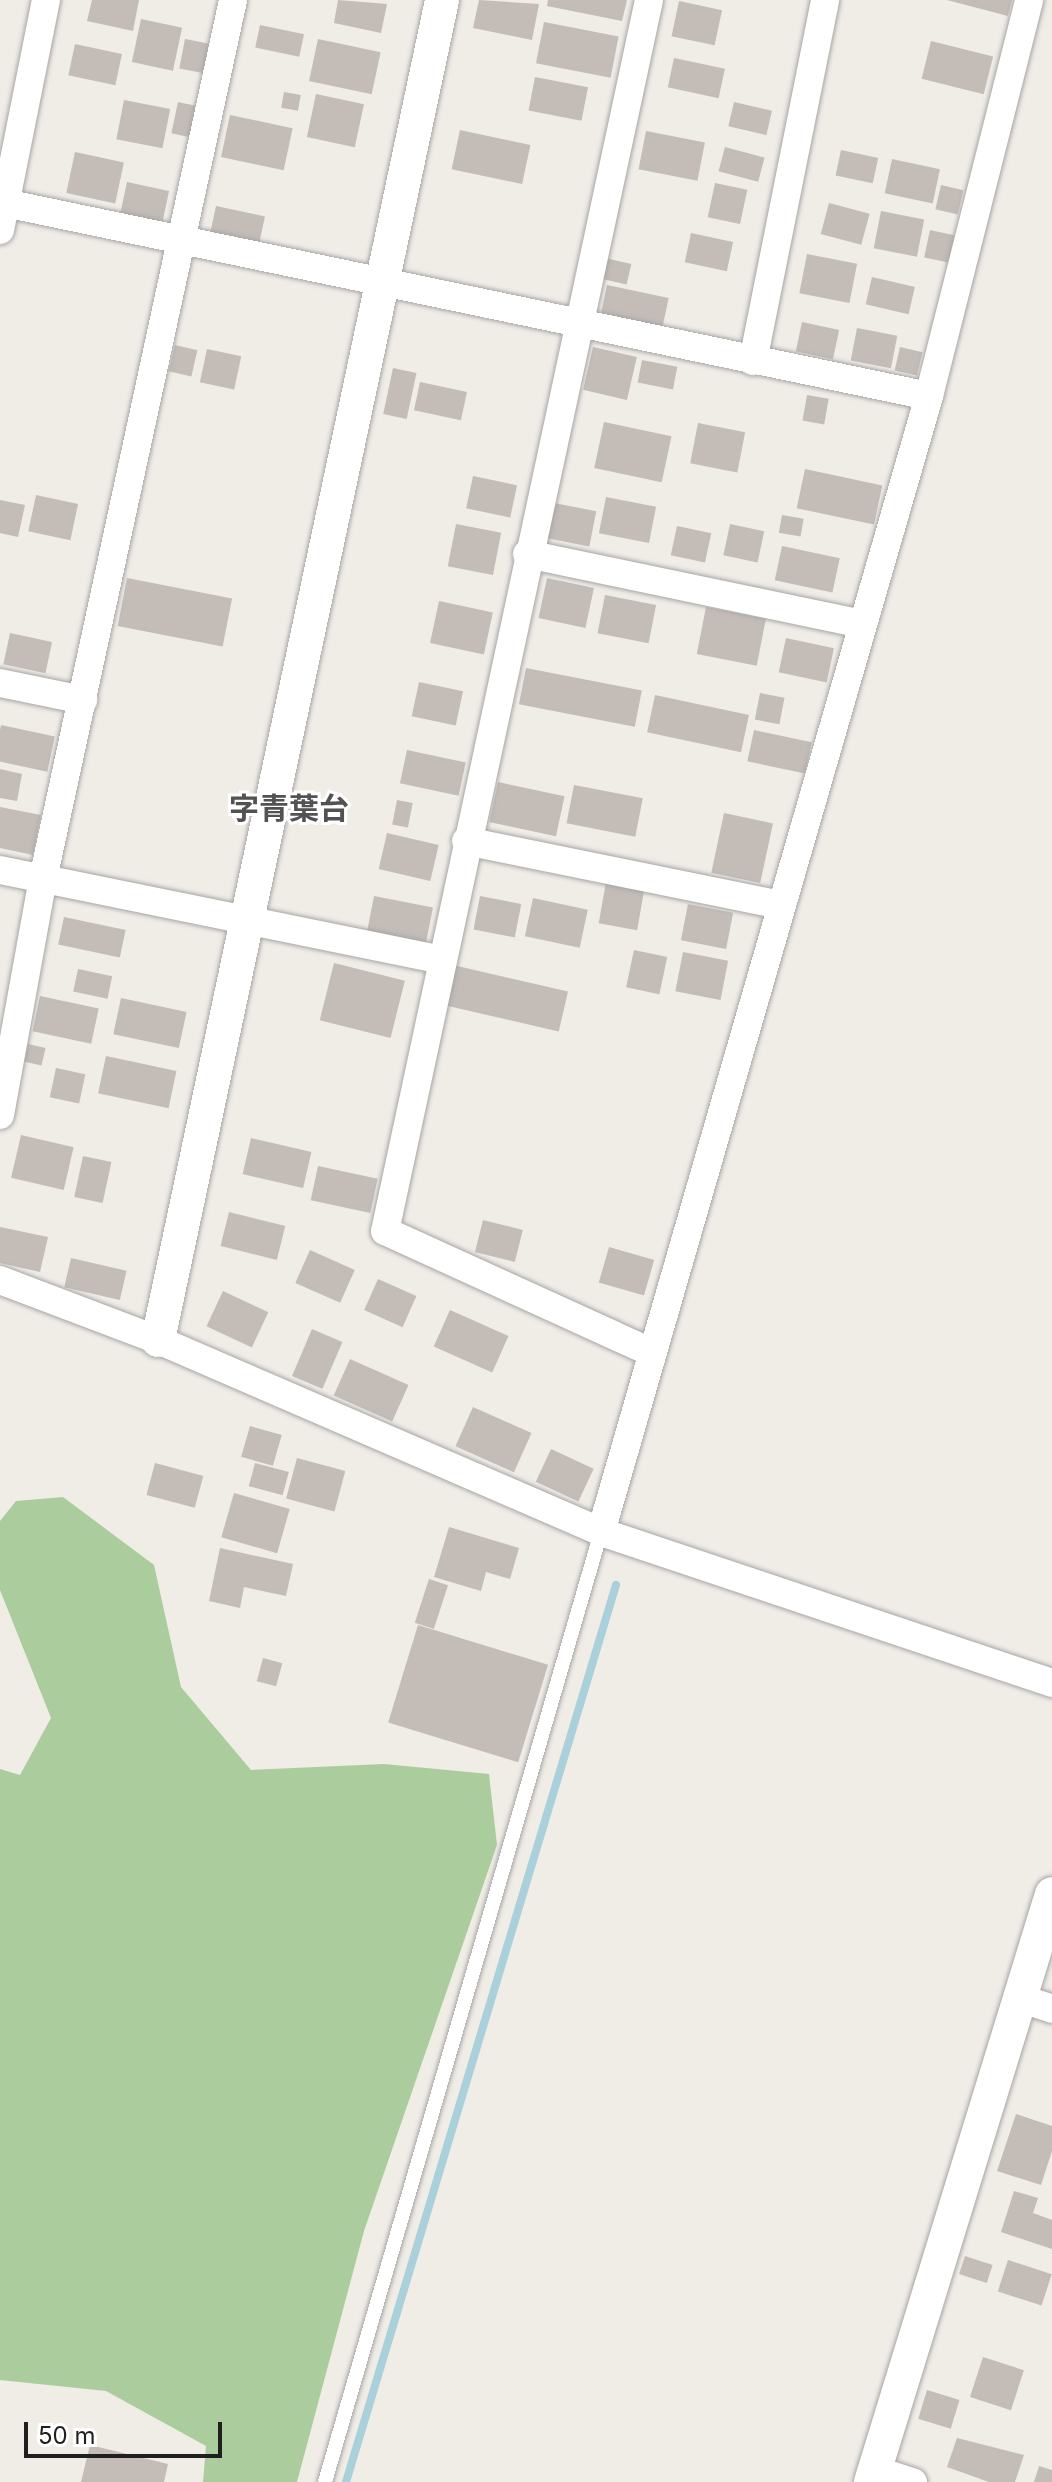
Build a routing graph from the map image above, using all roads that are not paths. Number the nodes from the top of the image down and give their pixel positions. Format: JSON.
{"nodes":[{"id":1,"x":46,"y":0,"type":"edge"},
{"id":2,"x":233,"y":0,"type":"edge"},
{"id":3,"x":442,"y":0,"type":"edge"},
{"id":4,"x":649,"y":0,"type":"edge"},
{"id":5,"x":825,"y":0,"type":"edge"},
{"id":6,"x":1029,"y":0,"type":"edge"},
{"id":7,"x":2,"y":212,"type":"edge"},
{"id":8,"x":185,"y":241,"type":"junction"},
{"id":9,"x":383,"y":280,"type":"junction"},
{"id":10,"x":578,"y":324,"type":"junction"},
{"id":11,"x":753,"y":361,"type":"junction"},
{"id":12,"x":929,"y":396,"type":"junction"},
{"id":13,"x":527,"y":554,"type":"junction"},
{"id":14,"x":862,"y":624,"type":"junction"},
{"id":15,"x":0,"y":683,"type":"edge"},
{"id":16,"x":83,"y":700,"type":"junction"},
{"id":17,"x":466,"y":841,"type":"junction"},
{"id":18,"x":0,"y":870,"type":"edge"},
{"id":19,"x":43,"y":879,"type":"junction"},
{"id":20,"x":781,"y":905,"type":"junction"},
{"id":21,"x":245,"y":920,"type":"junction"},
{"id":22,"x":441,"y":960,"type":"junction"},
{"id":23,"x":4,"y":1072,"type":"edge"},
{"id":24,"x":0,"y":1115,"type":"edge"},
{"id":25,"x":0,"y":1280,"type":"edge"},
{"id":26,"x":158,"y":1340,"type":"junction"},
{"id":27,"x":651,"y":1352,"type":"junction"},
{"id":28,"x":601,"y":1532,"type":"junction"},
{"id":29,"x":1052,"y":1683,"type":"edge"},
{"id":30,"x":1052,"y":1894,"type":"edge"},
{"id":31,"x":1019,"y":1998,"type":"junction"},
{"id":32,"x":1052,"y":2009,"type":"edge"},
{"id":33,"x":873,"y":2476,"type":"edge"},
{"id":34,"x":325,"y":2482,"type":"edge"},
{"id":35,"x":913,"y":2482,"type":"edge"}],
"edges":[{"from":1,"to":7,"type":"street"},
{"from":2,"to":8,"type":"street"},
{"from":3,"to":9,"type":"street"},
{"from":4,"to":10,"type":"street"},
{"from":5,"to":11,"type":"street"},
{"from":6,"to":12,"type":"street"},
{"from":7,"to":8,"type":"street"},
{"from":8,"to":9,"type":"street"},
{"from":8,"to":16,"type":"street"},
{"from":9,"to":10,"type":"street"},
{"from":9,"to":21,"type":"street"},
{"from":10,"to":11,"type":"street"},
{"from":10,"to":13,"type":"street"},
{"from":11,"to":12,"type":"street"},
{"from":12,"to":14,"type":"street"},
{"from":13,"to":14,"type":"street"},
{"from":13,"to":17,"type":"street"},
{"from":14,"to":20,"type":"street"},
{"from":15,"to":16,"type":"street"},
{"from":16,"to":19,"type":"street"},
{"from":17,"to":20,"type":"street"},
{"from":17,"to":22,"type":"street"},
{"from":18,"to":19,"type":"street"},
{"from":19,"to":21,"type":"street"},
{"from":19,"to":23,"type":"street"},
{"from":20,"to":27,"type":"street"},
{"from":21,"to":22,"type":"street"},
{"from":21,"to":26,"type":"street"},
{"from":22,"to":27,"type":"street"},
{"from":23,"to":24,"type":"street"},
{"from":25,"to":26,"type":"street"},
{"from":26,"to":28,"type":"street"},
{"from":27,"to":28,"type":"street"},
{"from":28,"to":29,"type":"street"},
{"from":28,"to":34,"type":"lane"},
{"from":30,"to":31,"type":"street"},
{"from":31,"to":32,"type":"street"},
{"from":31,"to":33,"type":"street"},
{"from":33,"to":35,"type":"street"}]}
